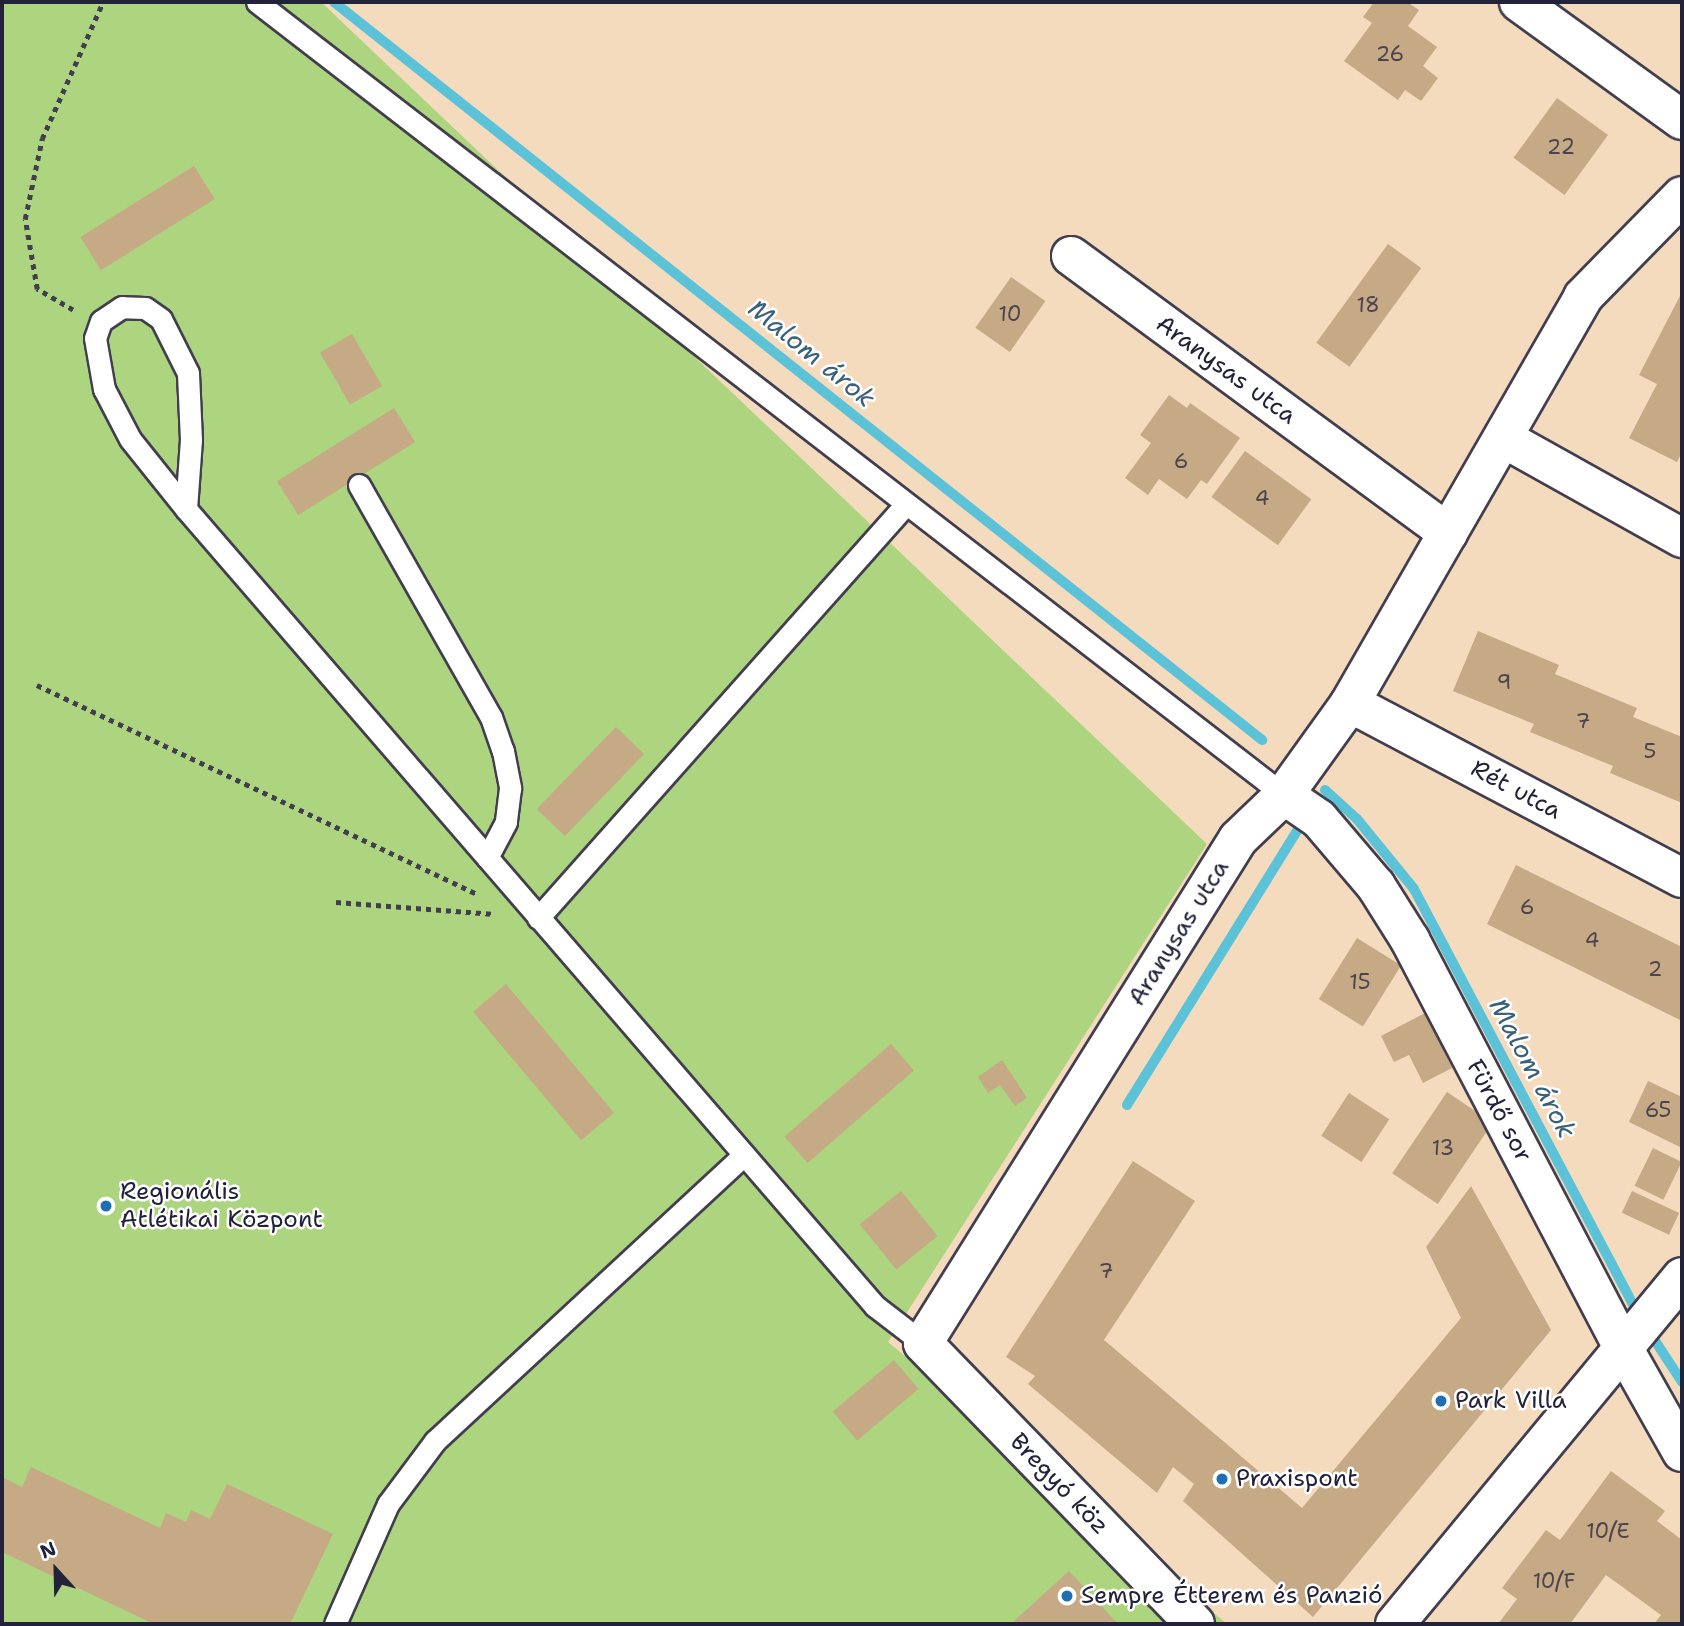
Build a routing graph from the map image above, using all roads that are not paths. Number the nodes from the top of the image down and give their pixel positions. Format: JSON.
{"nodes":[{"id":1,"x":257,"y":2,"type":"edge"},
{"id":2,"x":1519,"y":2,"type":"edge"},
{"id":3,"x":1682,"y":120,"type":"edge"},
{"id":4,"x":1682,"y":196,"type":"edge"},
{"id":5,"x":1071,"y":256,"type":"dead end"},
{"id":6,"x":1503,"y":438,"type":"junction"},
{"id":7,"x":359,"y":485,"type":"dead end"},
{"id":8,"x":906,"y":504,"type":"junction"},
{"id":9,"x":186,"y":509,"type":"junction"},
{"id":10,"x":1448,"y":533,"type":"junction"},
{"id":11,"x":1682,"y":538,"type":"edge"},
{"id":12,"x":1350,"y":703,"type":"junction"},
{"id":13,"x":1284,"y":795,"type":"junction"},
{"id":14,"x":487,"y":857,"type":"junction"},
{"id":15,"x":1682,"y":878,"type":"edge"},
{"id":16,"x":538,"y":918,"type":"junction"},
{"id":17,"x":744,"y":1155,"type":"junction"},
{"id":18,"x":1681,"y":1278,"type":"edge"},
{"id":19,"x":923,"y":1343,"type":"junction"},
{"id":20,"x":1625,"y":1351,"type":"junction"},
{"id":21,"x":1682,"y":1452,"type":"edge"},
{"id":22,"x":335,"y":1624,"type":"edge"},
{"id":23,"x":1195,"y":1624,"type":"edge"},
{"id":24,"x":1395,"y":1624,"type":"edge"}],
"edges":[{"from":1,"to":8,"type":"lane"},
{"from":2,"to":3,"type":"street"},
{"from":4,"to":6,"type":"street","name":"Aranysas utca"},
{"from":5,"to":10,"type":"street","name":"Aranysas utca"},
{"from":6,"to":10,"type":"street","name":"Aranysas utca"},
{"from":6,"to":11,"type":"street"},
{"from":7,"to":14,"type":"lane"},
{"from":8,"to":13,"type":"lane"},
{"from":8,"to":16,"type":"lane"},
{"from":9,"to":9,"type":"lane"},
{"from":9,"to":14,"type":"lane"},
{"from":10,"to":12,"type":"street","name":"Aranysas utca"},
{"from":12,"to":13,"type":"street","name":"Aranysas utca"},
{"from":12,"to":15,"type":"street","name":"Rét utca"},
{"from":13,"to":19,"type":"street","name":"Aranysas utca"},
{"from":13,"to":20,"type":"street","name":"Fürdő sor"},
{"from":14,"to":16,"type":"lane"},
{"from":16,"to":17,"type":"lane"},
{"from":17,"to":19,"type":"lane"},
{"from":17,"to":22,"type":"lane"},
{"from":18,"to":20,"type":"street"},
{"from":19,"to":23,"type":"street","name":"Bregyó köz"},
{"from":20,"to":21,"type":"street","name":"Fürdő sor"},
{"from":20,"to":24,"type":"street"}]}
